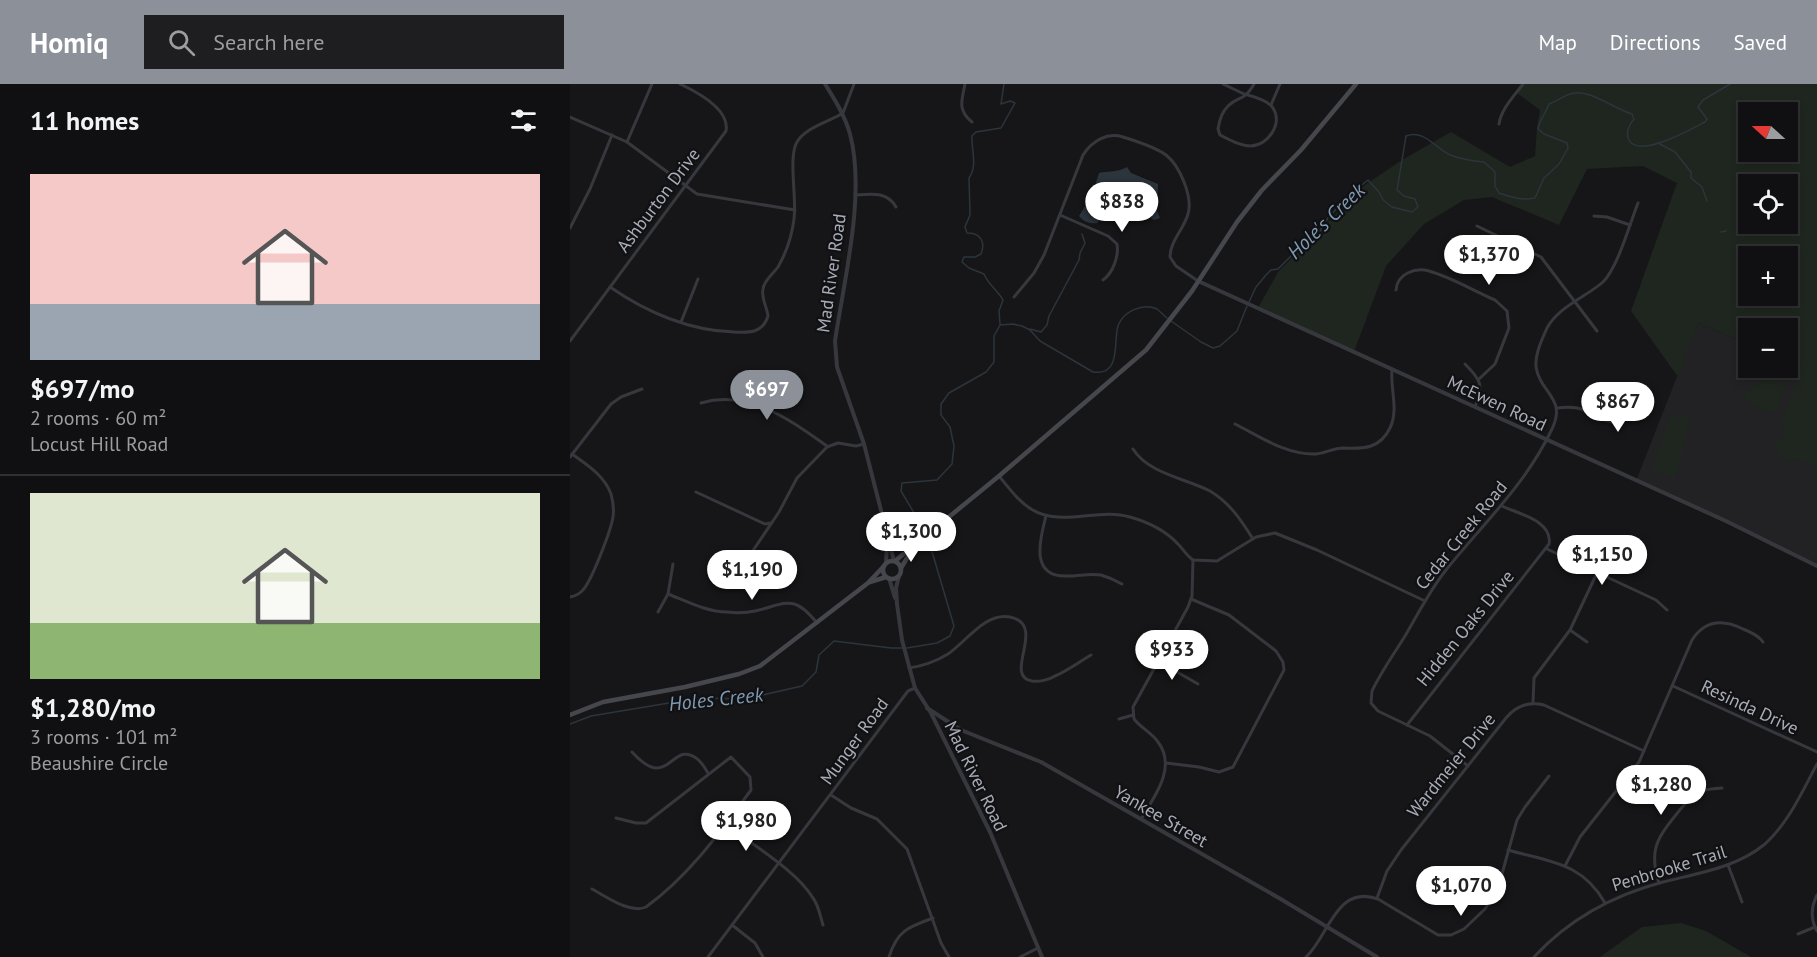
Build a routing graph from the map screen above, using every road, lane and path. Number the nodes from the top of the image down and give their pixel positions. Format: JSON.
{"nodes":[{"id":1,"x":652,"y":84,"type":"edge"},
{"id":2,"x":680,"y":84,"type":"edge"},
{"id":3,"x":825,"y":84,"type":"edge"},
{"id":4,"x":854,"y":84,"type":"edge"},
{"id":5,"x":965,"y":84,"type":"edge"},
{"id":6,"x":1223,"y":84,"type":"edge"},
{"id":7,"x":1254,"y":84,"type":"edge"},
{"id":8,"x":1281,"y":84,"type":"edge"},
{"id":9,"x":1356,"y":84,"type":"edge"},
{"id":10,"x":1523,"y":84,"type":"edge"},
{"id":11,"x":1247,"y":95,"type":"junction"},
{"id":12,"x":1271,"y":105,"type":"junction"},
{"id":13,"x":842,"y":114,"type":"junction"},
{"id":14,"x":570,"y":117,"type":"edge"},
{"id":15,"x":972,"y":122,"type":"dead end"},
{"id":16,"x":1499,"y":124,"type":"dead end"},
{"id":17,"x":612,"y":135,"type":"junction"},
{"id":18,"x":627,"y":141,"type":"junction"},
{"id":19,"x":686,"y":186,"type":"junction"},
{"id":20,"x":855,"y":195,"type":"junction"},
{"id":21,"x":1638,"y":203,"type":"dead end"},
{"id":22,"x":896,"y":207,"type":"dead end"},
{"id":23,"x":795,"y":210,"type":"junction"},
{"id":24,"x":1060,"y":214,"type":"junction"},
{"id":25,"x":1594,"y":216,"type":"dead end"},
{"id":26,"x":1630,"y":225,"type":"junction"},
{"id":27,"x":1477,"y":226,"type":"dead end"},
{"id":28,"x":570,"y":228,"type":"edge"},
{"id":29,"x":698,"y":279,"type":"dead end"},
{"id":30,"x":1103,"y":280,"type":"dead end"},
{"id":31,"x":1198,"y":281,"type":"junction"},
{"id":32,"x":610,"y":287,"type":"junction"},
{"id":33,"x":1396,"y":290,"type":"dead end"},
{"id":34,"x":1014,"y":297,"type":"dead end"},
{"id":35,"x":1576,"y":302,"type":"junction"},
{"id":36,"x":680,"y":322,"type":"junction"},
{"id":37,"x":1597,"y":331,"type":"dead end"},
{"id":38,"x":570,"y":341,"type":"edge"},
{"id":39,"x":1465,"y":364,"type":"dead end"},
{"id":40,"x":1392,"y":369,"type":"junction"},
{"id":41,"x":1479,"y":379,"type":"junction"},
{"id":42,"x":1636,"y":384,"type":"dead end"},
{"id":43,"x":642,"y":389,"type":"dead end"},
{"id":44,"x":701,"y":403,"type":"dead end"},
{"id":45,"x":1475,"y":407,"type":"junction"},
{"id":46,"x":1557,"y":408,"type":"junction"},
{"id":47,"x":1235,"y":424,"type":"dead end"},
{"id":48,"x":1547,"y":440,"type":"junction"},
{"id":49,"x":864,"y":444,"type":"junction"},
{"id":50,"x":828,"y":447,"type":"junction"},
{"id":51,"x":1133,"y":449,"type":"dead end"},
{"id":52,"x":571,"y":455,"type":"edge"},
{"id":53,"x":999,"y":476,"type":"junction"},
{"id":54,"x":696,"y":492,"type":"dead end"},
{"id":55,"x":1502,"y":506,"type":"junction"},
{"id":56,"x":1046,"y":516,"type":"junction"},
{"id":57,"x":771,"y":523,"type":"junction"},
{"id":58,"x":887,"y":538,"type":"junction"},
{"id":59,"x":1254,"y":539,"type":"junction"},
{"id":60,"x":915,"y":545,"type":"junction"},
{"id":61,"x":1546,"y":549,"type":"junction"},
{"id":62,"x":1193,"y":560,"type":"junction"},
{"id":63,"x":894,"y":561,"type":"junction"},
{"id":64,"x":673,"y":564,"type":"dead end"},
{"id":65,"x":885,"y":564,"type":"junction"},
{"id":66,"x":1817,"y":566,"type":"edge"},
{"id":67,"x":901,"y":568,"type":"junction"},
{"id":68,"x":1598,"y":573,"type":"junction"},
{"id":69,"x":898,"y":576,"type":"junction"},
{"id":70,"x":887,"y":578,"type":"junction"},
{"id":71,"x":730,"y":580,"type":"dead end"},
{"id":72,"x":868,"y":583,"type":"junction"},
{"id":73,"x":1122,"y":584,"type":"dead end"},
{"id":74,"x":668,"y":594,"type":"junction"},
{"id":75,"x":570,"y":597,"type":"edge"},
{"id":76,"x":1191,"y":599,"type":"junction"},
{"id":77,"x":1425,"y":601,"type":"junction"},
{"id":78,"x":897,"y":604,"type":"junction"},
{"id":79,"x":1667,"y":610,"type":"dead end"},
{"id":80,"x":658,"y":612,"type":"dead end"},
{"id":81,"x":817,"y":623,"type":"junction"},
{"id":82,"x":1570,"y":630,"type":"junction"},
{"id":83,"x":1587,"y":642,"type":"dead end"},
{"id":84,"x":1763,"y":642,"type":"dead end"},
{"id":85,"x":1090,"y":655,"type":"dead end"},
{"id":86,"x":1158,"y":661,"type":"junction"},
{"id":87,"x":909,"y":668,"type":"junction"},
{"id":88,"x":1198,"y":684,"type":"dead end"},
{"id":89,"x":1673,"y":686,"type":"junction"},
{"id":90,"x":915,"y":688,"type":"junction"},
{"id":91,"x":1533,"y":703,"type":"junction"},
{"id":92,"x":927,"y":708,"type":"junction"},
{"id":93,"x":570,"y":715,"type":"edge"},
{"id":94,"x":1133,"y":715,"type":"junction"},
{"id":95,"x":1119,"y":719,"type":"dead end"},
{"id":96,"x":1407,"y":725,"type":"junction"},
{"id":97,"x":1644,"y":751,"type":"junction"},
{"id":98,"x":632,"y":752,"type":"dead end"},
{"id":99,"x":1817,"y":752,"type":"edge"},
{"id":100,"x":1166,"y":764,"type":"junction"},
{"id":101,"x":1817,"y":764,"type":"edge"},
{"id":102,"x":1468,"y":766,"type":"junction"},
{"id":103,"x":709,"y":773,"type":"junction"},
{"id":104,"x":1549,"y":776,"type":"dead end"},
{"id":105,"x":1722,"y":788,"type":"dead end"},
{"id":106,"x":831,"y":795,"type":"junction"},
{"id":107,"x":616,"y":818,"type":"dead end"},
{"id":108,"x":1141,"y":819,"type":"junction"},
{"id":109,"x":726,"y":824,"type":"junction"},
{"id":110,"x":1508,"y":850,"type":"junction"},
{"id":111,"x":779,"y":864,"type":"junction"},
{"id":112,"x":1728,"y":865,"type":"junction"},
{"id":113,"x":1566,"y":866,"type":"junction"},
{"id":114,"x":1461,"y":877,"type":"dead end"},
{"id":115,"x":1659,"y":883,"type":"junction"},
{"id":116,"x":592,"y":890,"type":"dead end"},
{"id":117,"x":1495,"y":893,"type":"junction"},
{"id":118,"x":1817,"y":895,"type":"edge"},
{"id":119,"x":1376,"y":898,"type":"junction"},
{"id":120,"x":1742,"y":902,"type":"dead end"},
{"id":121,"x":1605,"y":903,"type":"junction"},
{"id":122,"x":933,"y":918,"type":"junction"},
{"id":123,"x":732,"y":925,"type":"junction"},
{"id":124,"x":823,"y":925,"type":"dead end"},
{"id":125,"x":1327,"y":926,"type":"junction"},
{"id":126,"x":1816,"y":929,"type":"edge"},
{"id":127,"x":1798,"y":934,"type":"dead end"},
{"id":128,"x":1038,"y":948,"type":"junction"},
{"id":129,"x":708,"y":957,"type":"edge"},
{"id":130,"x":763,"y":957,"type":"edge"},
{"id":131,"x":889,"y":957,"type":"edge"},
{"id":132,"x":949,"y":957,"type":"edge"},
{"id":133,"x":1020,"y":957,"type":"edge"},
{"id":134,"x":1042,"y":957,"type":"edge"},
{"id":135,"x":1306,"y":957,"type":"edge"},
{"id":136,"x":1377,"y":957,"type":"edge"},
{"id":137,"x":1534,"y":957,"type":"edge"}],
"edges":[{"from":1,"to":18,"type":"street"},
{"from":2,"to":19,"type":"street","name":"Ashburton Drive"},
{"from":3,"to":13,"type":"street","name":"Mad River Road"},
{"from":4,"to":13,"type":"street"},
{"from":5,"to":15,"type":"street"},
{"from":6,"to":11,"type":"street"},
{"from":7,"to":11,"type":"street"},
{"from":8,"to":12,"type":"street"},
{"from":9,"to":31,"type":"main road"},
{"from":10,"to":16,"type":"street"},
{"from":11,"to":12,"type":"street"},
{"from":11,"to":12,"type":"street"},
{"from":13,"to":20,"type":"street","name":"Mad River Road"},
{"from":13,"to":23,"type":"street"},
{"from":14,"to":17,"type":"street"},
{"from":17,"to":18,"type":"street"},
{"from":17,"to":28,"type":"street"},
{"from":18,"to":19,"type":"street"},
{"from":19,"to":23,"type":"street"},
{"from":19,"to":32,"type":"street","name":"Ashburton Drive"},
{"from":20,"to":22,"type":"street"},
{"from":20,"to":49,"type":"street","name":"Mad River Road"},
{"from":21,"to":26,"type":"street"},
{"from":23,"to":36,"type":"street"},
{"from":24,"to":30,"type":"street"},
{"from":24,"to":31,"type":"street"},
{"from":24,"to":34,"type":"street"},
{"from":25,"to":26,"type":"street"},
{"from":26,"to":35,"type":"street"},
{"from":27,"to":35,"type":"street"},
{"from":29,"to":36,"type":"street"},
{"from":31,"to":40,"type":"street","name":"McEwen Road"},
{"from":31,"to":53,"type":"main road"},
{"from":32,"to":36,"type":"street"},
{"from":32,"to":38,"type":"street","name":"Ashburton Drive"},
{"from":33,"to":41,"type":"street"},
{"from":35,"to":37,"type":"street"},
{"from":35,"to":46,"type":"street"},
{"from":39,"to":41,"type":"street"},
{"from":40,"to":45,"type":"street","name":"McEwen Road"},
{"from":40,"to":47,"type":"street"},
{"from":41,"to":45,"type":"street"},
{"from":42,"to":46,"type":"street"},
{"from":43,"to":52,"type":"street"},
{"from":44,"to":50,"type":"street"},
{"from":45,"to":48,"type":"street","name":"McEwen Road"},
{"from":46,"to":48,"type":"street","name":"Cedar Creek Road"},
{"from":48,"to":55,"type":"street","name":"Cedar Creek Road"},
{"from":48,"to":66,"type":"street","name":"McEwen Road"},
{"from":49,"to":50,"type":"street"},
{"from":49,"to":58,"type":"street","name":"Mad River Road"},
{"from":50,"to":57,"type":"street"},
{"from":51,"to":59,"type":"street"},
{"from":52,"to":75,"type":"street"},
{"from":53,"to":56,"type":"street"},
{"from":53,"to":60,"type":"main road"},
{"from":54,"to":57,"type":"street"},
{"from":55,"to":61,"type":"street"},
{"from":55,"to":77,"type":"street","name":"Cedar Creek Road"},
{"from":56,"to":62,"type":"street"},
{"from":56,"to":73,"type":"street"},
{"from":57,"to":71,"type":"street"},
{"from":58,"to":63,"type":"street","name":"Mad River Road"},
{"from":58,"to":65,"type":"street","name":"Mad River Road"},
{"from":59,"to":62,"type":"street"},
{"from":59,"to":77,"type":"street"},
{"from":60,"to":63,"type":"main road"},
{"from":60,"to":67,"type":"main road"},
{"from":61,"to":68,"type":"street"},
{"from":61,"to":96,"type":"street","name":"Hidden Oaks Drive"},
{"from":62,"to":76,"type":"street"},
{"from":63,"to":65,"type":"main road"},
{"from":63,"to":67,"type":"main road"},
{"from":64,"to":74,"type":"street"},
{"from":65,"to":70,"type":"main road"},
{"from":65,"to":72,"type":"main road"},
{"from":67,"to":69,"type":"main road"},
{"from":68,"to":79,"type":"street"},
{"from":68,"to":82,"type":"street"},
{"from":69,"to":70,"type":"main road"},
{"from":69,"to":78,"type":"street","name":"Mad River Road"},
{"from":70,"to":72,"type":"main road"},
{"from":70,"to":78,"type":"street","name":"Mad River Road"},
{"from":72,"to":81,"type":"main road"},
{"from":74,"to":80,"type":"street"},
{"from":74,"to":81,"type":"street"},
{"from":76,"to":86,"type":"street"},
{"from":76,"to":100,"type":"street"},
{"from":77,"to":96,"type":"street","name":"Cedar Creek Road"},
{"from":78,"to":87,"type":"street","name":"Mad River Road"},
{"from":81,"to":93,"type":"main road"},
{"from":82,"to":83,"type":"street"},
{"from":82,"to":91,"type":"street"},
{"from":84,"to":89,"type":"street"},
{"from":85,"to":87,"type":"street"},
{"from":86,"to":88,"type":"street"},
{"from":86,"to":94,"type":"street"},
{"from":87,"to":90,"type":"street","name":"Mad River Road"},
{"from":89,"to":97,"type":"street"},
{"from":89,"to":99,"type":"street","name":"Resinda Drive"},
{"from":90,"to":92,"type":"street","name":"Mad River Road"},
{"from":90,"to":106,"type":"street","name":"Munger Road"},
{"from":91,"to":97,"type":"street"},
{"from":91,"to":102,"type":"street","name":"Wardmeier Drive"},
{"from":92,"to":108,"type":"street","name":"Yankee Street"},
{"from":92,"to":128,"type":"street","name":"Mad River Road"},
{"from":94,"to":95,"type":"street"},
{"from":94,"to":100,"type":"street"},
{"from":96,"to":102,"type":"street","name":"Cedar Creek Road"},
{"from":97,"to":113,"type":"street"},
{"from":98,"to":103,"type":"street"},
{"from":100,"to":108,"type":"street"},
{"from":101,"to":112,"type":"street","name":"Penbrooke Trail"},
{"from":102,"to":119,"type":"street","name":"Wardmeier Drive"},
{"from":103,"to":107,"type":"street"},
{"from":103,"to":109,"type":"street"},
{"from":104,"to":110,"type":"street"},
{"from":105,"to":115,"type":"street"},
{"from":106,"to":111,"type":"street","name":"Munger Road"},
{"from":106,"to":122,"type":"street"},
{"from":108,"to":125,"type":"street","name":"Yankee Street"},
{"from":109,"to":111,"type":"street"},
{"from":109,"to":116,"type":"street"},
{"from":110,"to":113,"type":"street"},
{"from":110,"to":117,"type":"street"},
{"from":111,"to":123,"type":"street","name":"Munger Road"},
{"from":111,"to":124,"type":"street"},
{"from":112,"to":115,"type":"street","name":"Penbrooke Trail"},
{"from":112,"to":120,"type":"street"},
{"from":113,"to":121,"type":"street"},
{"from":114,"to":117,"type":"street"},
{"from":115,"to":121,"type":"street","name":"Penbrooke Trail"},
{"from":117,"to":119,"type":"street"},
{"from":118,"to":126,"type":"street"},
{"from":119,"to":125,"type":"street"},
{"from":121,"to":137,"type":"street","name":"Penbrooke Trail"},
{"from":122,"to":131,"type":"street"},
{"from":122,"to":132,"type":"street"},
{"from":123,"to":129,"type":"street","name":"Munger Road"},
{"from":123,"to":130,"type":"street"},
{"from":125,"to":135,"type":"street"},
{"from":125,"to":136,"type":"street","name":"Yankee Street"},
{"from":126,"to":127,"type":"street"},
{"from":128,"to":133,"type":"street"},
{"from":128,"to":134,"type":"street","name":"Mad River Road"}]}
